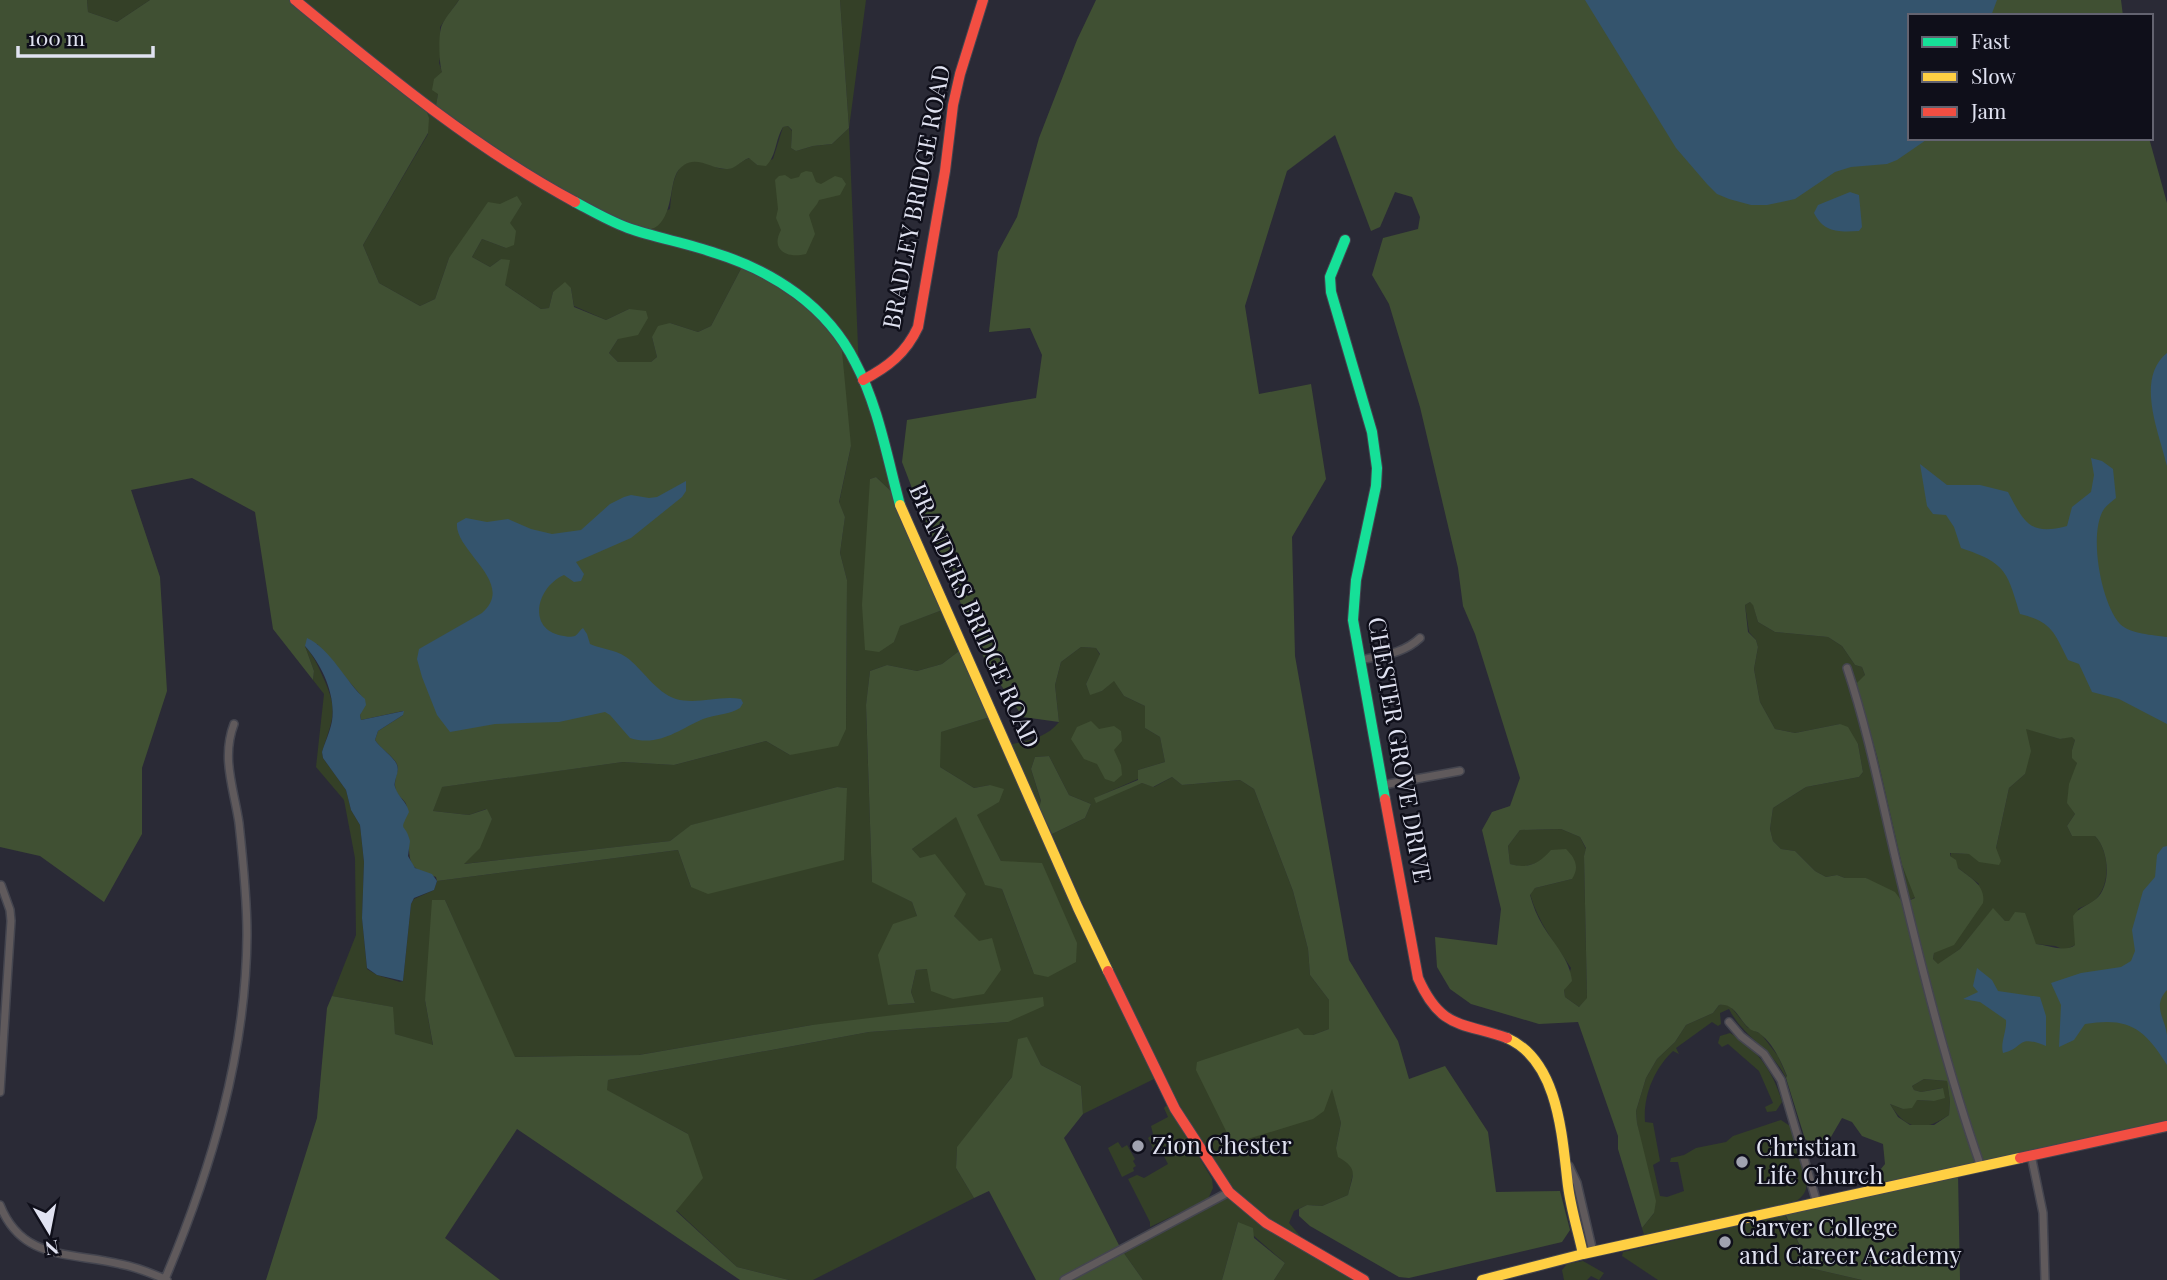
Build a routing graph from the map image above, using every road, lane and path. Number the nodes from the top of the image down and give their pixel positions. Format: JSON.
{"nodes":[{"id":1,"x":295,"y":0,"type":"edge"},
{"id":2,"x":983,"y":0,"type":"edge"},
{"id":3,"x":1345,"y":240,"type":"dead end"},
{"id":4,"x":863,"y":380,"type":"junction"},
{"id":5,"x":1420,"y":638,"type":"dead end"},
{"id":6,"x":1360,"y":660,"type":"junction"},
{"id":7,"x":1847,"y":668,"type":"dead end"},
{"id":8,"x":233,"y":724,"type":"dead end"},
{"id":9,"x":1460,"y":771,"type":"dead end"},
{"id":10,"x":1383,"y":785,"type":"junction"},
{"id":11,"x":1,"y":885,"type":"edge"},
{"id":12,"x":1729,"y":1022,"type":"dead end"},
{"id":13,"x":0,"y":1092,"type":"edge"},
{"id":14,"x":2167,"y":1126,"type":"edge"},
{"id":15,"x":2031,"y":1156,"type":"junction"},
{"id":16,"x":1981,"y":1167,"type":"junction"},
{"id":17,"x":1229,"y":1192,"type":"junction"},
{"id":18,"x":1816,"y":1203,"type":"junction"},
{"id":19,"x":0,"y":1205,"type":"edge"},
{"id":20,"x":1588,"y":1253,"type":"junction"},
{"id":21,"x":166,"y":1280,"type":"edge"},
{"id":22,"x":1063,"y":1280,"type":"edge"},
{"id":23,"x":1364,"y":1280,"type":"edge"},
{"id":24,"x":1482,"y":1280,"type":"edge"},
{"id":25,"x":2045,"y":1280,"type":"edge"}],
"edges":[{"from":1,"to":4,"type":"street","name":"BRANDERS BRIDGE ROAD"},
{"from":2,"to":4,"type":"street","name":"BRADLEY BRIDGE ROAD"},
{"from":3,"to":6,"type":"street","name":"CHESTER GROVE DRIVE"},
{"from":4,"to":17,"type":"street","name":"BRANDERS BRIDGE ROAD"},
{"from":5,"to":6,"type":"street"},
{"from":6,"to":10,"type":"street","name":"CHESTER GROVE DRIVE"},
{"from":7,"to":16,"type":"street"},
{"from":8,"to":21,"type":"street"},
{"from":9,"to":10,"type":"street"},
{"from":10,"to":20,"type":"street","name":"CHESTER GROVE DRIVE"},
{"from":11,"to":13,"type":"street"},
{"from":12,"to":18,"type":"street"},
{"from":14,"to":15,"type":"street"},
{"from":15,"to":16,"type":"street"},
{"from":15,"to":25,"type":"street"},
{"from":16,"to":18,"type":"street"},
{"from":17,"to":22,"type":"street"},
{"from":17,"to":23,"type":"street","name":"BRANDERS BRIDGE ROAD"},
{"from":18,"to":20,"type":"street"},
{"from":19,"to":21,"type":"street"},
{"from":20,"to":24,"type":"street"}]}
